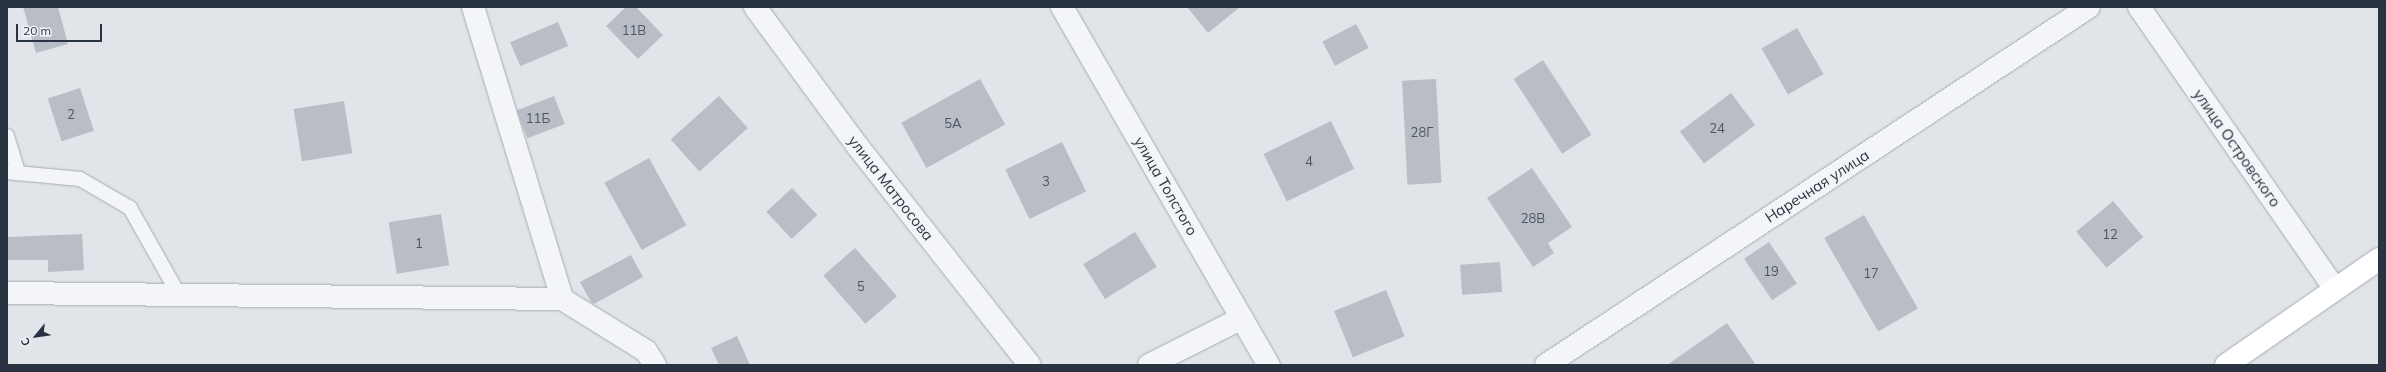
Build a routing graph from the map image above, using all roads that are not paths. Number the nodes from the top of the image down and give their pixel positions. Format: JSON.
{"nodes":[{"id":1,"x":473,"y":7,"type":"edge"},
{"id":2,"x":755,"y":7,"type":"edge"},
{"id":3,"x":1062,"y":7,"type":"edge"},
{"id":4,"x":2089,"y":7,"type":"edge"},
{"id":5,"x":2139,"y":7,"type":"edge"},
{"id":6,"x":7,"y":136,"type":"edge"},
{"id":7,"x":12,"y":172,"type":"edge"},
{"id":8,"x":2379,"y":259,"type":"edge"},
{"id":9,"x":2335,"y":289,"type":"junction"},
{"id":10,"x":7,"y":293,"type":"edge"},
{"id":11,"x":179,"y":295,"type":"junction"},
{"id":12,"x":562,"y":299,"type":"junction"},
{"id":13,"x":1242,"y":318,"type":"junction"},
{"id":14,"x":655,"y":365,"type":"edge"},
{"id":15,"x":1030,"y":365,"type":"edge"},
{"id":16,"x":1149,"y":365,"type":"edge"},
{"id":17,"x":1269,"y":365,"type":"edge"},
{"id":18,"x":1546,"y":365,"type":"edge"},
{"id":19,"x":2226,"y":365,"type":"edge"}],
"edges":[{"from":1,"to":12,"type":"street"},
{"from":2,"to":15,"type":"street","name":"улица Матросова"},
{"from":3,"to":13,"type":"street","name":"улица Толстого"},
{"from":4,"to":18,"type":"street","name":"Наречная улица"},
{"from":5,"to":9,"type":"street","name":"улица Островского"},
{"from":6,"to":7,"type":"lane"},
{"from":7,"to":11,"type":"lane"},
{"from":8,"to":9,"type":"street"},
{"from":9,"to":19,"type":"street"},
{"from":10,"to":11,"type":"street"},
{"from":11,"to":12,"type":"street"},
{"from":12,"to":14,"type":"street"},
{"from":13,"to":16,"type":"street"},
{"from":13,"to":17,"type":"street","name":"улица Толстого"}]}
